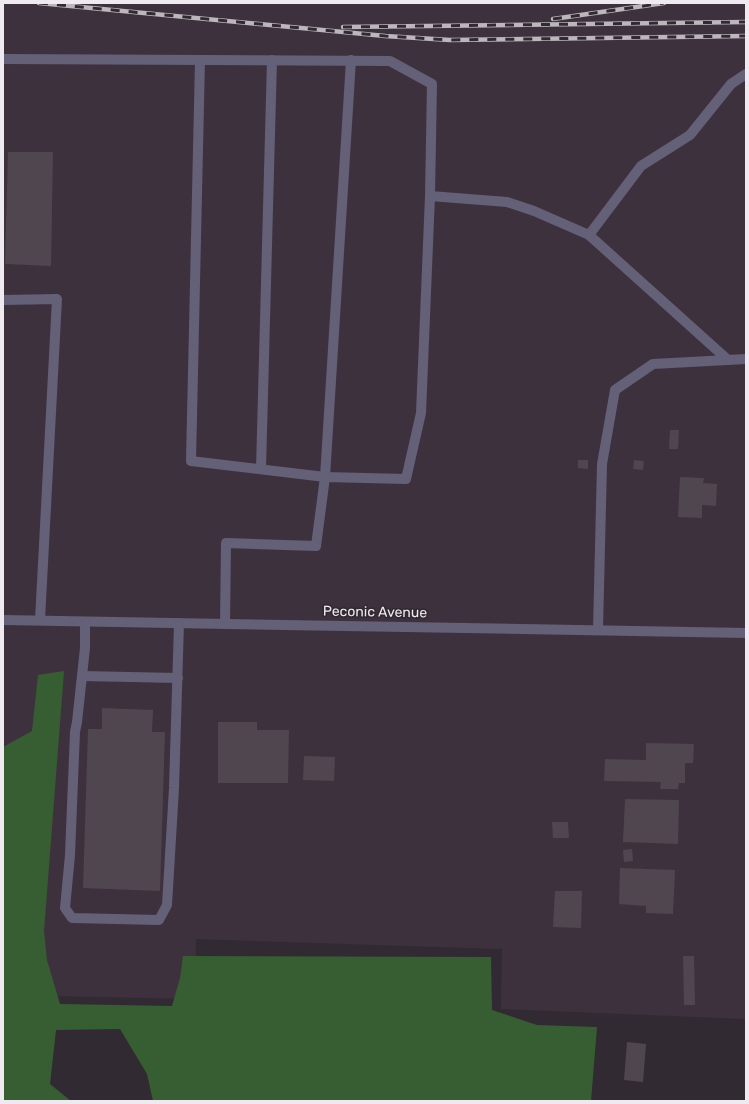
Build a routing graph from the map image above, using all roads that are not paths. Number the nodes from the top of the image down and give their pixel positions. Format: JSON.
{"nodes":[{"id":1,"x":3,"y":59,"type":"edge"},
{"id":2,"x":200,"y":60,"type":"junction"},
{"id":3,"x":272,"y":60,"type":"junction"},
{"id":4,"x":351,"y":60,"type":"junction"},
{"id":5,"x":746,"y":74,"type":"edge"},
{"id":6,"x":430,"y":196,"type":"junction"},
{"id":7,"x":589,"y":235,"type":"junction"},
{"id":8,"x":3,"y":300,"type":"edge"},
{"id":9,"x":728,"y":360,"type":"junction"},
{"id":10,"x":746,"y":360,"type":"edge"},
{"id":11,"x":261,"y":469,"type":"junction"},
{"id":12,"x":325,"y":478,"type":"junction"},
{"id":13,"x":3,"y":620,"type":"edge"},
{"id":14,"x":40,"y":620,"type":"junction"},
{"id":15,"x":85,"y":622,"type":"junction"},
{"id":16,"x":179,"y":623,"type":"junction"},
{"id":17,"x":225,"y":624,"type":"junction"},
{"id":18,"x":598,"y":630,"type":"junction"},
{"id":19,"x":746,"y":633,"type":"edge"},
{"id":20,"x":82,"y":676,"type":"junction"},
{"id":21,"x":178,"y":678,"type":"junction"}],
"edges":[{"from":1,"to":2,"type":"street"},
{"from":2,"to":3,"type":"street"},
{"from":2,"to":11,"type":"street"},
{"from":3,"to":4,"type":"street"},
{"from":3,"to":11,"type":"street"},
{"from":4,"to":6,"type":"street"},
{"from":4,"to":12,"type":"street"},
{"from":5,"to":7,"type":"street"},
{"from":6,"to":7,"type":"street"},
{"from":6,"to":12,"type":"street"},
{"from":7,"to":9,"type":"street"},
{"from":8,"to":14,"type":"street"},
{"from":9,"to":10,"type":"street"},
{"from":9,"to":18,"type":"street"},
{"from":11,"to":12,"type":"street"},
{"from":12,"to":17,"type":"street"},
{"from":13,"to":14,"type":"street","name":"Peconic Avenue"},
{"from":14,"to":15,"type":"street","name":"Peconic Avenue"},
{"from":15,"to":16,"type":"street","name":"Peconic Avenue"},
{"from":15,"to":20,"type":"street"},
{"from":16,"to":17,"type":"street","name":"Peconic Avenue"},
{"from":16,"to":21,"type":"street"},
{"from":17,"to":18,"type":"street","name":"Peconic Avenue"},
{"from":18,"to":19,"type":"street","name":"Peconic Avenue"},
{"from":20,"to":21,"type":"street"},
{"from":20,"to":21,"type":"street"}]}
